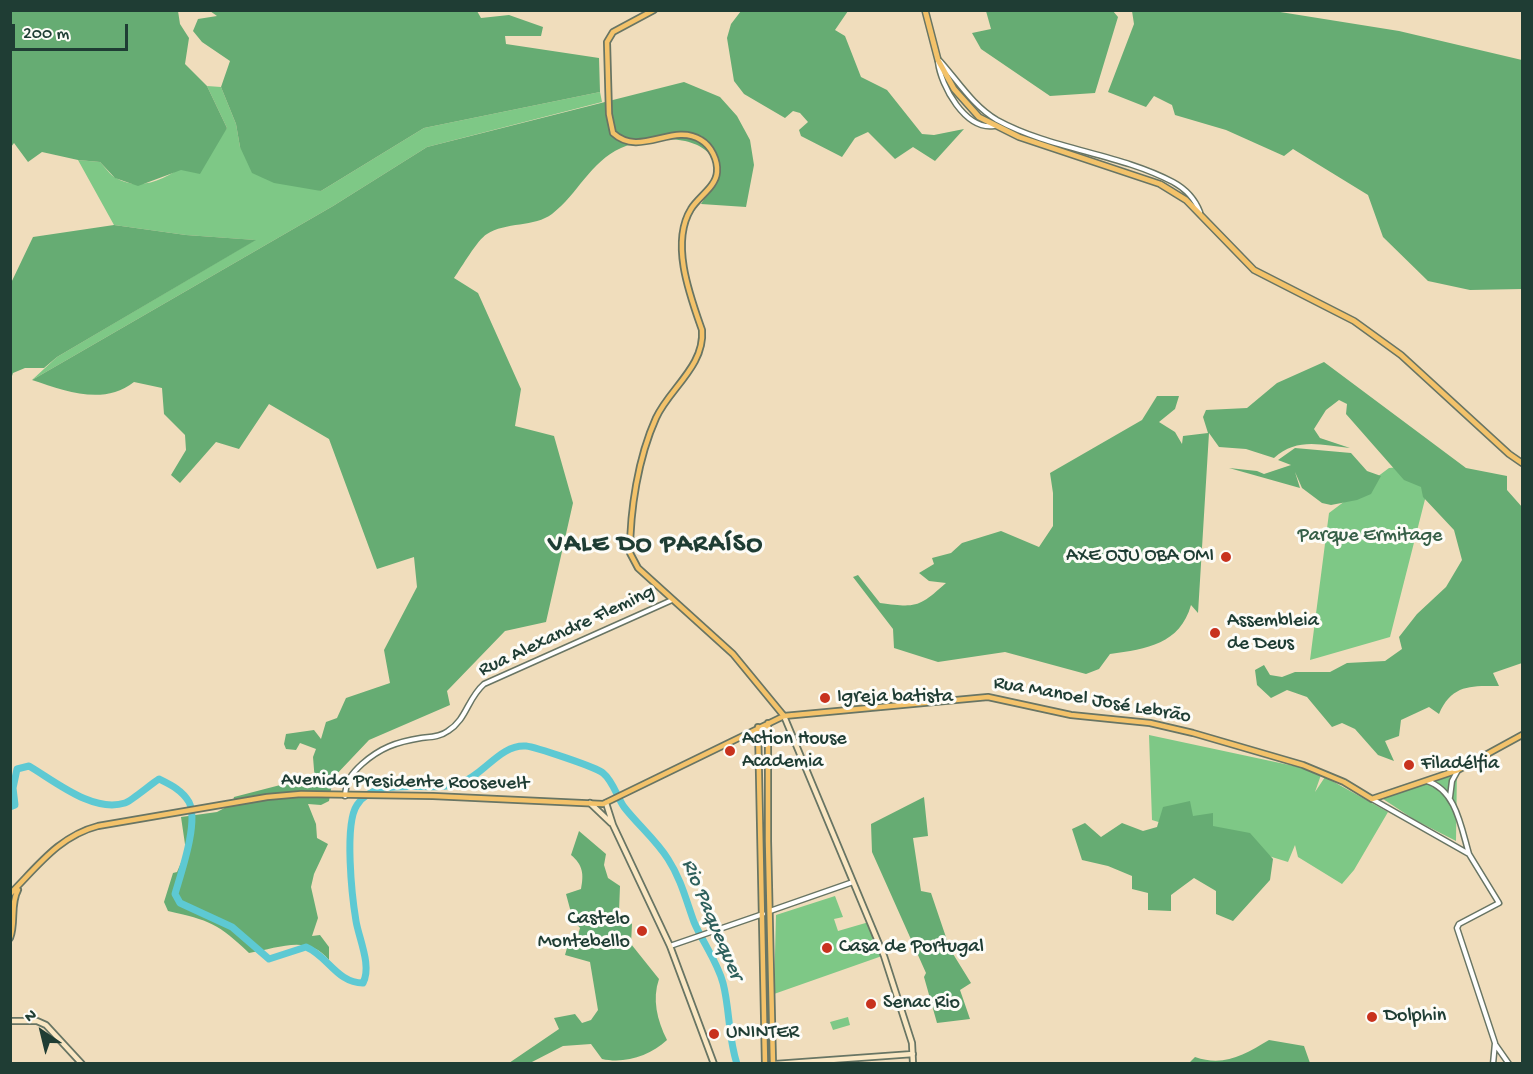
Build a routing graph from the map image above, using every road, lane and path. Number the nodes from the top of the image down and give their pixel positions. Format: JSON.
{"nodes":[{"id":1,"x":654,"y":10,"type":"edge"},
{"id":2,"x":925,"y":10,"type":"edge"},
{"id":3,"x":937,"y":58,"type":"junction"},
{"id":4,"x":976,"y":103,"type":"junction"},
{"id":5,"x":967,"y":105,"type":"junction"},
{"id":6,"x":982,"y":109,"type":"junction"},
{"id":7,"x":964,"y":113,"type":"junction"},
{"id":8,"x":979,"y":117,"type":"junction"},
{"id":9,"x":972,"y":120,"type":"junction"},
{"id":10,"x":994,"y":125,"type":"junction"},
{"id":11,"x":1200,"y":214,"type":"junction"},
{"id":12,"x":1522,"y":463,"type":"edge"},
{"id":13,"x":672,"y":600,"type":"junction"},
{"id":14,"x":784,"y":716,"type":"junction"},
{"id":15,"x":768,"y":723,"type":"junction"},
{"id":16,"x":758,"y":728,"type":"junction"},
{"id":17,"x":1522,"y":735,"type":"edge"},
{"id":18,"x":1458,"y":770,"type":"junction"},
{"id":19,"x":769,"y":773,"type":"junction"},
{"id":20,"x":761,"y":774,"type":"junction"},
{"id":21,"x":1427,"y":781,"type":"junction"},
{"id":22,"x":345,"y":796,"type":"junction"},
{"id":23,"x":1450,"y":798,"type":"junction"},
{"id":24,"x":1372,"y":799,"type":"junction"},
{"id":25,"x":608,"y":802,"type":"junction"},
{"id":26,"x":590,"y":803,"type":"junction"},
{"id":27,"x":613,"y":825,"type":"junction"},
{"id":28,"x":1469,"y":854,"type":"junction"},
{"id":29,"x":24,"y":880,"type":"junction"},
{"id":30,"x":854,"y":882,"type":"junction"},
{"id":31,"x":10,"y":896,"type":"edge"},
{"id":32,"x":14,"y":906,"type":"junction"},
{"id":33,"x":770,"y":911,"type":"junction"},
{"id":34,"x":763,"y":914,"type":"junction"},
{"id":35,"x":10,"y":938,"type":"edge"},
{"id":36,"x":670,"y":946,"type":"junction"},
{"id":37,"x":10,"y":1021,"type":"edge"},
{"id":38,"x":1495,"y":1043,"type":"junction"},
{"id":39,"x":913,"y":1054,"type":"junction"},
{"id":40,"x":712,"y":1063,"type":"edge"},
{"id":41,"x":82,"y":1064,"type":"edge"},
{"id":42,"x":765,"y":1064,"type":"edge"},
{"id":43,"x":774,"y":1064,"type":"edge"},
{"id":44,"x":913,"y":1064,"type":"edge"},
{"id":45,"x":1493,"y":1064,"type":"edge"},
{"id":46,"x":1509,"y":1064,"type":"edge"}],
"edges":[{"from":1,"to":13,"type":"main road"},
{"from":2,"to":3,"type":"highway"},
{"from":3,"to":4,"type":"street"},
{"from":3,"to":5,"type":"highway"},
{"from":3,"to":7,"type":"street"},
{"from":4,"to":5,"type":"street"},
{"from":4,"to":6,"type":"street"},
{"from":5,"to":7,"type":"street"},
{"from":5,"to":8,"type":"highway"},
{"from":6,"to":8,"type":"street"},
{"from":6,"to":11,"type":"street"},
{"from":7,"to":9,"type":"street"},
{"from":8,"to":9,"type":"street"},
{"from":8,"to":10,"type":"highway"},
{"from":9,"to":10,"type":"street"},
{"from":10,"to":11,"type":"highway"},
{"from":11,"to":12,"type":"highway"},
{"from":13,"to":14,"type":"main road"},
{"from":13,"to":22,"type":"street","name":"Rua Alexandre Fleming"},
{"from":14,"to":15,"type":"main road","name":"Rua Manoel José Lebrão"},
{"from":14,"to":24,"type":"main road","name":"Rua Manoel José Lebrão"},
{"from":14,"to":30,"type":"main road"},
{"from":15,"to":16,"type":"main road","name":"Rua Manoel José Lebrão"},
{"from":15,"to":19,"type":"main road"},
{"from":16,"to":20,"type":"main road"},
{"from":16,"to":25,"type":"main road","name":"Rua Manoel José Lebrão"},
{"from":17,"to":18,"type":"main road"},
{"from":18,"to":21,"type":"main road"},
{"from":18,"to":23,"type":"street"},
{"from":19,"to":20,"type":"main road"},
{"from":19,"to":33,"type":"main road"},
{"from":20,"to":34,"type":"main road"},
{"from":21,"to":23,"type":"street"},
{"from":21,"to":24,"type":"main road"},
{"from":22,"to":26,"type":"main road","name":"Avenida Presidente Roosevelt"},
{"from":22,"to":29,"type":"main road","name":"Avenida Presidente Roosevelt"},
{"from":23,"to":28,"type":"street"},
{"from":24,"to":28,"type":"street","name":"Rua Manoel José Lebrão"},
{"from":25,"to":26,"type":"main road","name":"Avenida Presidente Roosevelt"},
{"from":25,"to":27,"type":"main road"},
{"from":26,"to":27,"type":"main road"},
{"from":27,"to":36,"type":"main road"},
{"from":28,"to":38,"type":"street","name":"Rua Manoel José Lebrão"},
{"from":29,"to":31,"type":"main road","name":"Avenida Presidente Roosevelt"},
{"from":29,"to":32,"type":"main road"},
{"from":30,"to":33,"type":"street"},
{"from":30,"to":39,"type":"main road"},
{"from":31,"to":32,"type":"main road"},
{"from":32,"to":35,"type":"main road"},
{"from":33,"to":43,"type":"main road"},
{"from":34,"to":36,"type":"street"},
{"from":34,"to":42,"type":"main road"},
{"from":36,"to":40,"type":"main road"},
{"from":37,"to":41,"type":"main road"},
{"from":38,"to":45,"type":"street"},
{"from":38,"to":46,"type":"street"},
{"from":39,"to":43,"type":"main road"},
{"from":39,"to":44,"type":"main road"}]}
